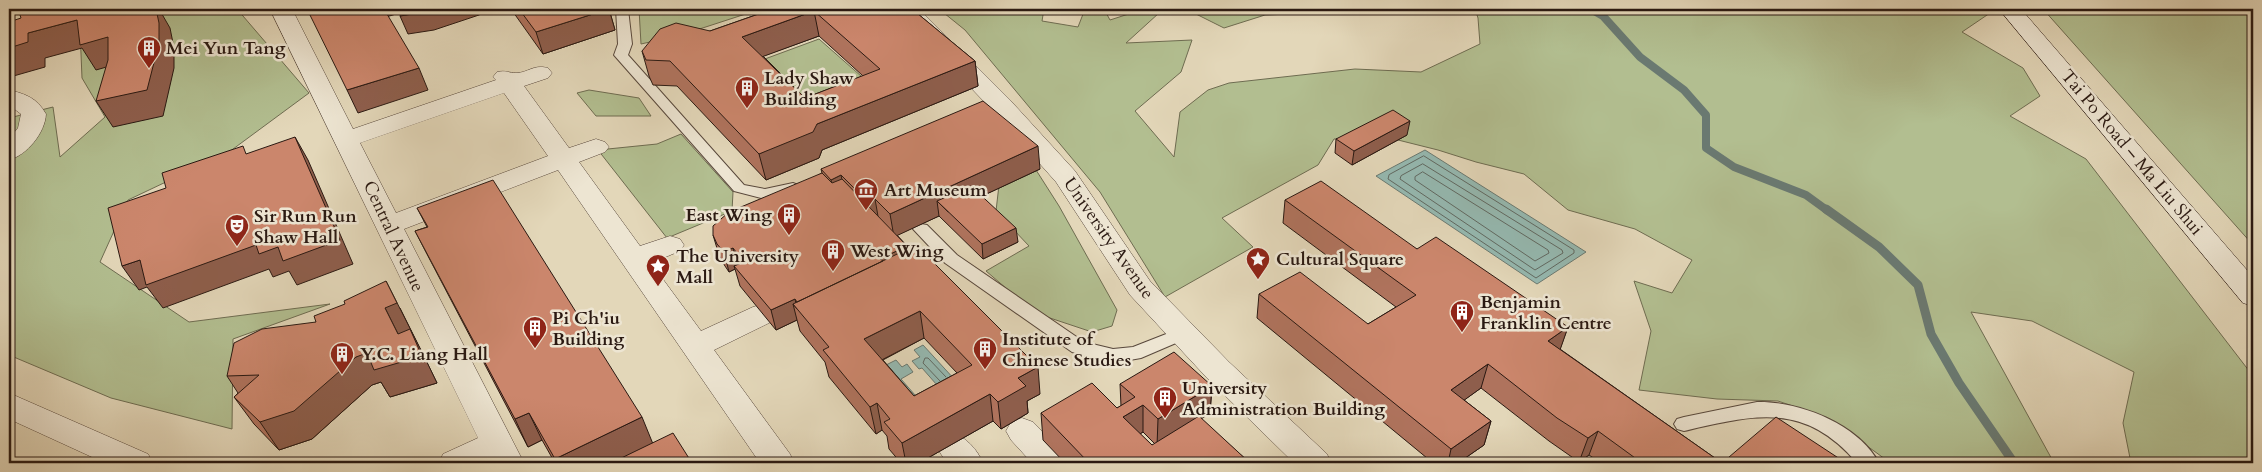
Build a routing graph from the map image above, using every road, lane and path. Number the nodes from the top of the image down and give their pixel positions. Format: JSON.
{"nodes":[{"id":1,"x":281,"y":9,"type":"edge"},
{"id":2,"x":622,"y":9,"type":"edge"},
{"id":3,"x":907,"y":9,"type":"edge"},
{"id":4,"x":2010,"y":9,"type":"edge"},
{"id":5,"x":540,"y":73,"type":"dead end"},
{"id":6,"x":507,"y":80,"type":"junction"},
{"id":7,"x":9,"y":97,"type":"edge"},
{"id":8,"x":347,"y":139,"type":"junction"},
{"id":9,"x":596,"y":146,"type":"dead end"},
{"id":10,"x":9,"y":152,"type":"edge"},
{"id":11,"x":563,"y":159,"type":"junction"},
{"id":12,"x":809,"y":182,"type":"edge"},
{"id":13,"x":389,"y":225,"type":"junction"},
{"id":14,"x":921,"y":228,"type":"dead end"},
{"id":15,"x":670,"y":245,"type":"dead end"},
{"id":16,"x":634,"y":259,"type":"junction"},
{"id":17,"x":2253,"y":296,"type":"edge"},
{"id":18,"x":763,"y":314,"type":"edge"},
{"id":19,"x":1184,"y":333,"type":"junction"},
{"id":20,"x":695,"y":346,"type":"junction"},
{"id":21,"x":9,"y":404,"type":"edge"},
{"id":22,"x":1684,"y":424,"type":"dead end"},
{"id":23,"x":1022,"y":431,"type":"dead end"},
{"id":24,"x":502,"y":453,"type":"edge"},
{"id":25,"x":136,"y":463,"type":"edge"},
{"id":26,"x":455,"y":463,"type":"edge"},
{"id":27,"x":778,"y":463,"type":"edge"},
{"id":28,"x":1052,"y":463,"type":"edge"},
{"id":29,"x":1315,"y":463,"type":"edge"},
{"id":30,"x":1869,"y":463,"type":"edge"}],
"edges":[{"from":1,"to":8,"type":"street","name":"Central Avenue"},
{"from":2,"to":12,"type":"lane"},
{"from":3,"to":19,"type":"street","name":"University Avenue"},
{"from":4,"to":17,"type":"street","name":"Tai Po Road – Ma Liu Shui"},
{"from":5,"to":6,"type":"street"},
{"from":6,"to":8,"type":"street"},
{"from":6,"to":11,"type":"street"},
{"from":7,"to":10,"type":"street"},
{"from":8,"to":13,"type":"street","name":"Central Avenue"},
{"from":9,"to":11,"type":"street"},
{"from":11,"to":13,"type":"street"},
{"from":11,"to":16,"type":"street"},
{"from":13,"to":24,"type":"street","name":"Central Avenue"},
{"from":14,"to":19,"type":"lane"},
{"from":15,"to":16,"type":"street"},
{"from":16,"to":20,"type":"street"},
{"from":18,"to":20,"type":"street"},
{"from":19,"to":29,"type":"street","name":"University Avenue"},
{"from":20,"to":27,"type":"street"},
{"from":21,"to":25,"type":"street"},
{"from":22,"to":30,"type":"lane"},
{"from":23,"to":28,"type":"street"},
{"from":24,"to":26,"type":"street"}]}
